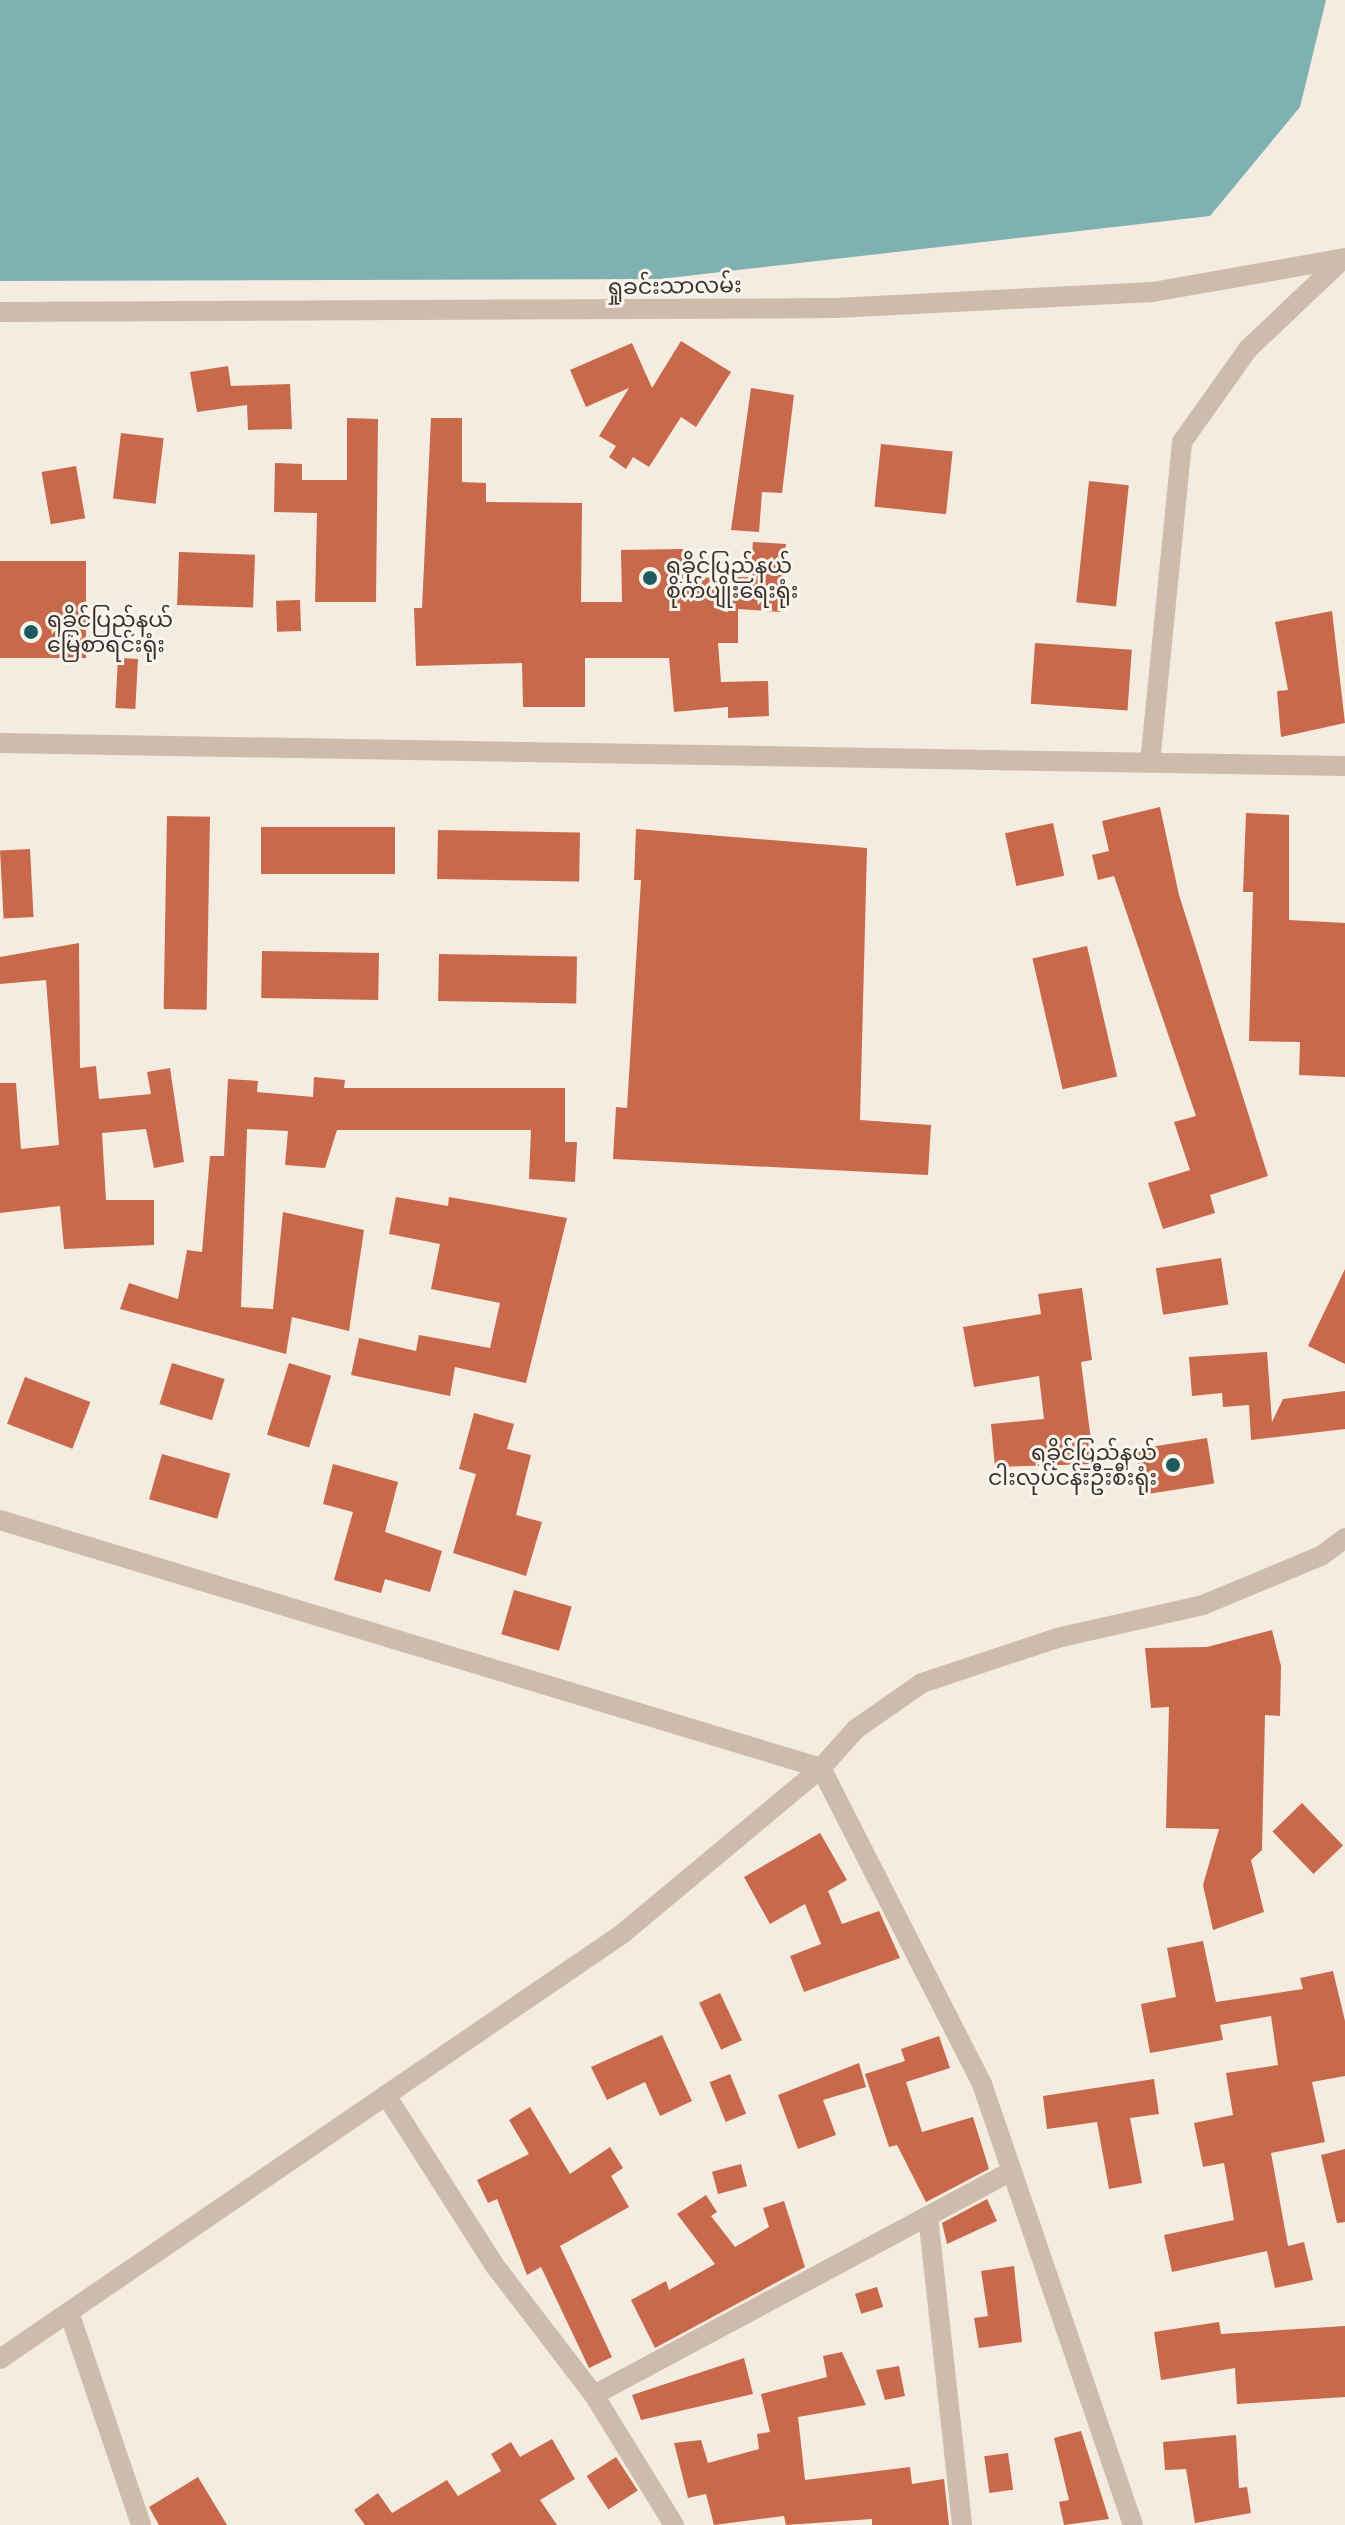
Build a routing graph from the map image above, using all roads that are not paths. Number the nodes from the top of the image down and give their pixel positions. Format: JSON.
{"nodes":[{"id":1,"x":1344,"y":258,"type":"edge"},
{"id":2,"x":0,"y":312,"type":"edge"},
{"id":3,"x":0,"y":743,"type":"edge"},
{"id":4,"x":1150,"y":763,"type":"junction"},
{"id":5,"x":1345,"y":766,"type":"edge"},
{"id":6,"x":0,"y":1520,"type":"edge"},
{"id":7,"x":1345,"y":1538,"type":"edge"},
{"id":8,"x":821,"y":1768,"type":"junction"},
{"id":9,"x":386,"y":2095,"type":"junction"},
{"id":10,"x":1012,"y":2171,"type":"junction"},
{"id":11,"x":928,"y":2216,"type":"junction"},
{"id":12,"x":69,"y":2312,"type":"junction"},
{"id":13,"x":0,"y":2359,"type":"edge"},
{"id":14,"x":594,"y":2395,"type":"junction"},
{"id":15,"x":141,"y":2525,"type":"edge"},
{"id":16,"x":674,"y":2525,"type":"edge"},
{"id":17,"x":962,"y":2525,"type":"edge"},
{"id":18,"x":1133,"y":2525,"type":"edge"}],
"edges":[{"from":1,"to":2,"type":"street","name":"ရှုခင်းသာလမ်း"},
{"from":1,"to":4,"type":"street"},
{"from":3,"to":4,"type":"street"},
{"from":4,"to":5,"type":"street"},
{"from":6,"to":8,"type":"street"},
{"from":7,"to":8,"type":"street"},
{"from":8,"to":9,"type":"street"},
{"from":8,"to":10,"type":"street"},
{"from":9,"to":12,"type":"street"},
{"from":9,"to":14,"type":"street"},
{"from":10,"to":11,"type":"street"},
{"from":10,"to":18,"type":"street"},
{"from":11,"to":14,"type":"street"},
{"from":11,"to":17,"type":"street"},
{"from":12,"to":13,"type":"street"},
{"from":12,"to":15,"type":"street"},
{"from":14,"to":16,"type":"street"}]}
